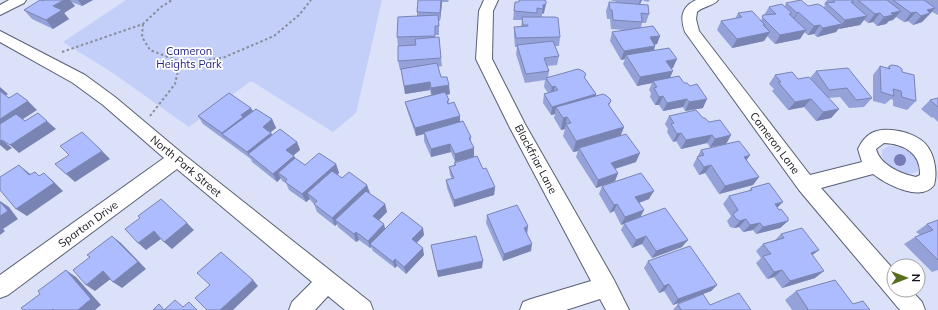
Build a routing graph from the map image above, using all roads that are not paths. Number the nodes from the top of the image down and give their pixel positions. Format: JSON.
{"nodes":[{"id":1,"x":19,"y":0,"type":"edge"},
{"id":2,"x":491,"y":0,"type":"edge"},
{"id":3,"x":711,"y":0,"type":"edge"},
{"id":4,"x":0,"y":11,"type":"edge"},
{"id":5,"x":0,"y":36,"type":"edge"},
{"id":6,"x":176,"y":159,"type":"junction"},
{"id":7,"x":875,"y":166,"type":"dead end"},
{"id":8,"x":806,"y":184,"type":"junction"},
{"id":9,"x":886,"y":277,"type":"edge"},
{"id":10,"x":327,"y":281,"type":"junction"},
{"id":11,"x":606,"y":287,"type":"junction"},
{"id":12,"x":0,"y":288,"type":"edge"},
{"id":13,"x":904,"y":298,"type":"edge"},
{"id":14,"x":300,"y":310,"type":"edge"},
{"id":15,"x":362,"y":310,"type":"edge"},
{"id":16,"x":531,"y":310,"type":"edge"},
{"id":17,"x":618,"y":310,"type":"edge"},
{"id":18,"x":914,"y":310,"type":"edge"}],
"edges":[{"from":1,"to":4,"type":"street"},
{"from":2,"to":11,"type":"street","name":"Blackfriar Lane"},
{"from":3,"to":8,"type":"street","name":"Cameron Lane"},
{"from":5,"to":6,"type":"street","name":"North Park Street"},
{"from":6,"to":10,"type":"street","name":"North Park Street"},
{"from":6,"to":12,"type":"street","name":"Spartan Drive"},
{"from":7,"to":8,"type":"street"},
{"from":8,"to":9,"type":"street","name":"Cameron Lane"},
{"from":10,"to":14,"type":"street"},
{"from":10,"to":15,"type":"street","name":"North Park Street"},
{"from":11,"to":16,"type":"street"},
{"from":11,"to":17,"type":"street","name":"Blackfriar Lane"},
{"from":13,"to":18,"type":"street"}]}
